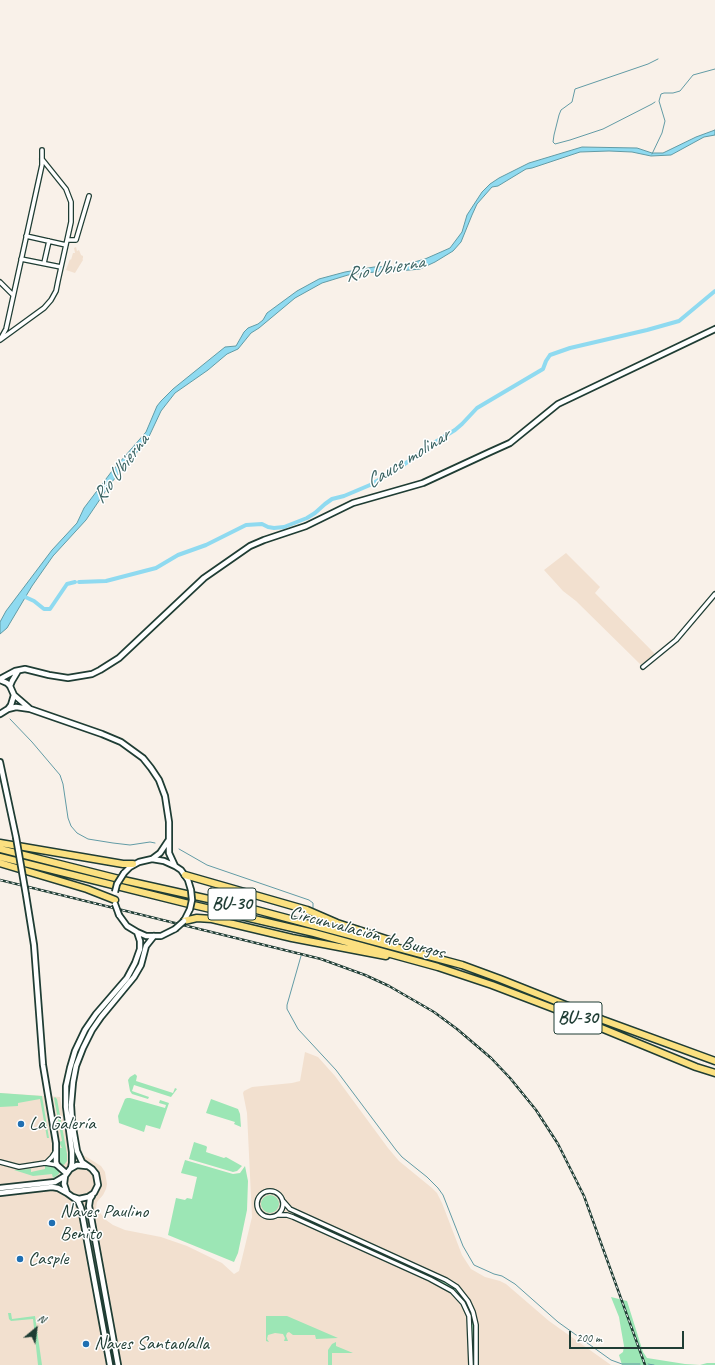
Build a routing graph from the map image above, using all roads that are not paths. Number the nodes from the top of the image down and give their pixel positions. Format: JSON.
{"nodes":[{"id":1,"x":42,"y":150,"type":"dead end"},
{"id":2,"x":42,"y":159,"type":"junction"},
{"id":3,"x":89,"y":196,"type":"dead end"},
{"id":4,"x":26,"y":236,"type":"junction"},
{"id":5,"x":67,"y":240,"type":"junction"},
{"id":6,"x":49,"y":241,"type":"junction"},
{"id":7,"x":66,"y":245,"type":"junction"},
{"id":8,"x":21,"y":259,"type":"junction"},
{"id":9,"x":44,"y":263,"type":"junction"},
{"id":10,"x":62,"y":267,"type":"junction"},
{"id":11,"x":0,"y":282,"type":"edge"},
{"id":12,"x":13,"y":295,"type":"junction"},
{"id":13,"x":715,"y":329,"type":"edge"},
{"id":14,"x":0,"y":339,"type":"edge"},
{"id":15,"x":715,"y":594,"type":"edge"},
{"id":16,"x":643,"y":667,"type":"dead end"},
{"id":17,"x":18,"y":671,"type":"junction"},
{"id":18,"x":0,"y":679,"type":"edge"},
{"id":19,"x":10,"y":686,"type":"junction"},
{"id":20,"x":14,"y":695,"type":"junction"},
{"id":21,"x":30,"y":708,"type":"junction"},
{"id":22,"x":8,"y":709,"type":"junction"},
{"id":23,"x":0,"y":714,"type":"edge"},
{"id":24,"x":0,"y":762,"type":"edge"},
{"id":25,"x":169,"y":838,"type":"junction"},
{"id":26,"x":0,"y":843,"type":"edge"},
{"id":27,"x":0,"y":849,"type":"edge"},
{"id":28,"x":0,"y":857,"type":"edge"},
{"id":29,"x":152,"y":859,"type":"junction"},
{"id":30,"x":0,"y":863,"type":"edge"},
{"id":31,"x":134,"y":864,"type":"junction"},
{"id":32,"x":175,"y":866,"type":"junction"},
{"id":33,"x":185,"y":875,"type":"junction"},
{"id":34,"x":115,"y":902,"type":"junction"},
{"id":35,"x":184,"y":921,"type":"junction"},
{"id":36,"x":137,"y":932,"type":"junction"},
{"id":37,"x":154,"y":936,"type":"junction"},
{"id":38,"x":462,"y":965,"type":"junction"},
{"id":39,"x":438,"y":967,"type":"junction"},
{"id":40,"x":715,"y":1062,"type":"edge"},
{"id":41,"x":715,"y":1073,"type":"edge"},
{"id":42,"x":56,"y":1150,"type":"junction"},
{"id":43,"x":0,"y":1162,"type":"edge"},
{"id":44,"x":45,"y":1163,"type":"junction"},
{"id":45,"x":57,"y":1165,"type":"junction"},
{"id":46,"x":86,"y":1166,"type":"junction"},
{"id":47,"x":71,"y":1168,"type":"junction"},
{"id":48,"x":65,"y":1174,"type":"junction"},
{"id":49,"x":0,"y":1188,"type":"edge"},
{"id":50,"x":96,"y":1191,"type":"junction"},
{"id":51,"x":0,"y":1193,"type":"edge"},
{"id":52,"x":67,"y":1193,"type":"junction"},
{"id":53,"x":73,"y":1197,"type":"junction"},
{"id":54,"x":283,"y":1201,"type":"junction"},
{"id":55,"x":277,"y":1215,"type":"junction"},
{"id":56,"x":110,"y":1365,"type":"edge"},
{"id":57,"x":118,"y":1365,"type":"edge"},
{"id":58,"x":471,"y":1365,"type":"edge"},
{"id":59,"x":476,"y":1365,"type":"edge"}],
"edges":[{"from":1,"to":2,"type":"street"},
{"from":2,"to":4,"type":"street"},
{"from":2,"to":5,"type":"street"},
{"from":3,"to":5,"type":"street"},
{"from":4,"to":6,"type":"street"},
{"from":4,"to":8,"type":"street"},
{"from":5,"to":7,"type":"street"},
{"from":6,"to":7,"type":"street"},
{"from":6,"to":9,"type":"street"},
{"from":7,"to":10,"type":"street"},
{"from":8,"to":9,"type":"street"},
{"from":8,"to":12,"type":"street"},
{"from":9,"to":10,"type":"street"},
{"from":10,"to":14,"type":"street"},
{"from":11,"to":12,"type":"street"},
{"from":12,"to":14,"type":"street"},
{"from":13,"to":17,"type":"main road"},
{"from":15,"to":16,"type":"street"},
{"from":17,"to":18,"type":"main road"},
{"from":17,"to":19,"type":"main road"},
{"from":18,"to":19,"type":"main road"},
{"from":19,"to":20,"type":"main road"},
{"from":20,"to":21,"type":"main road"},
{"from":20,"to":22,"type":"main road"},
{"from":21,"to":22,"type":"main road"},
{"from":21,"to":25,"type":"main road"},
{"from":22,"to":23,"type":"main road"},
{"from":24,"to":42,"type":"main road","bridge":true},
{"from":25,"to":29,"type":"main road"},
{"from":25,"to":32,"type":"main road"},
{"from":26,"to":31,"type":"highway"},
{"from":27,"to":38,"type":"highway","name":"Circunvalación de Burgos","number":"BU-30"},
{"from":28,"to":39,"type":"highway","name":"Circunvalación de Burgos","number":"BU-30"},
{"from":29,"to":31,"type":"main road"},
{"from":29,"to":32,"type":"main road"},
{"from":30,"to":34,"type":"highway"},
{"from":31,"to":34,"type":"main road","bridge":true},
{"from":32,"to":33,"type":"main road"},
{"from":33,"to":35,"type":"main road","bridge":true},
{"from":33,"to":38,"type":"highway"},
{"from":34,"to":36,"type":"main road","bridge":true},
{"from":35,"to":37,"type":"main road","bridge":true},
{"from":35,"to":39,"type":"highway"},
{"from":36,"to":37,"type":"main road"},
{"from":36,"to":47,"type":"main road"},
{"from":37,"to":46,"type":"main road"},
{"from":38,"to":40,"type":"highway","name":"Circunvalación de Burgos","number":"BU-30"},
{"from":39,"to":41,"type":"highway","name":"Circunvalación de Burgos","number":"BU-30"},
{"from":42,"to":44,"type":"street"},
{"from":42,"to":45,"type":"main road"},
{"from":43,"to":44,"type":"street"},
{"from":44,"to":45,"type":"street"},
{"from":45,"to":48,"type":"main road"},
{"from":46,"to":47,"type":"main road"},
{"from":46,"to":50,"type":"main road"},
{"from":47,"to":48,"type":"main road"},
{"from":48,"to":49,"type":"main road"},
{"from":48,"to":52,"type":"main road"},
{"from":50,"to":53,"type":"main road"},
{"from":50,"to":57,"type":"main road"},
{"from":51,"to":52,"type":"main road"},
{"from":52,"to":53,"type":"main road"},
{"from":53,"to":56,"type":"main road"},
{"from":54,"to":55,"type":"street"},
{"from":54,"to":55,"type":"street"},
{"from":54,"to":59,"type":"street"},
{"from":55,"to":58,"type":"street"}]}
